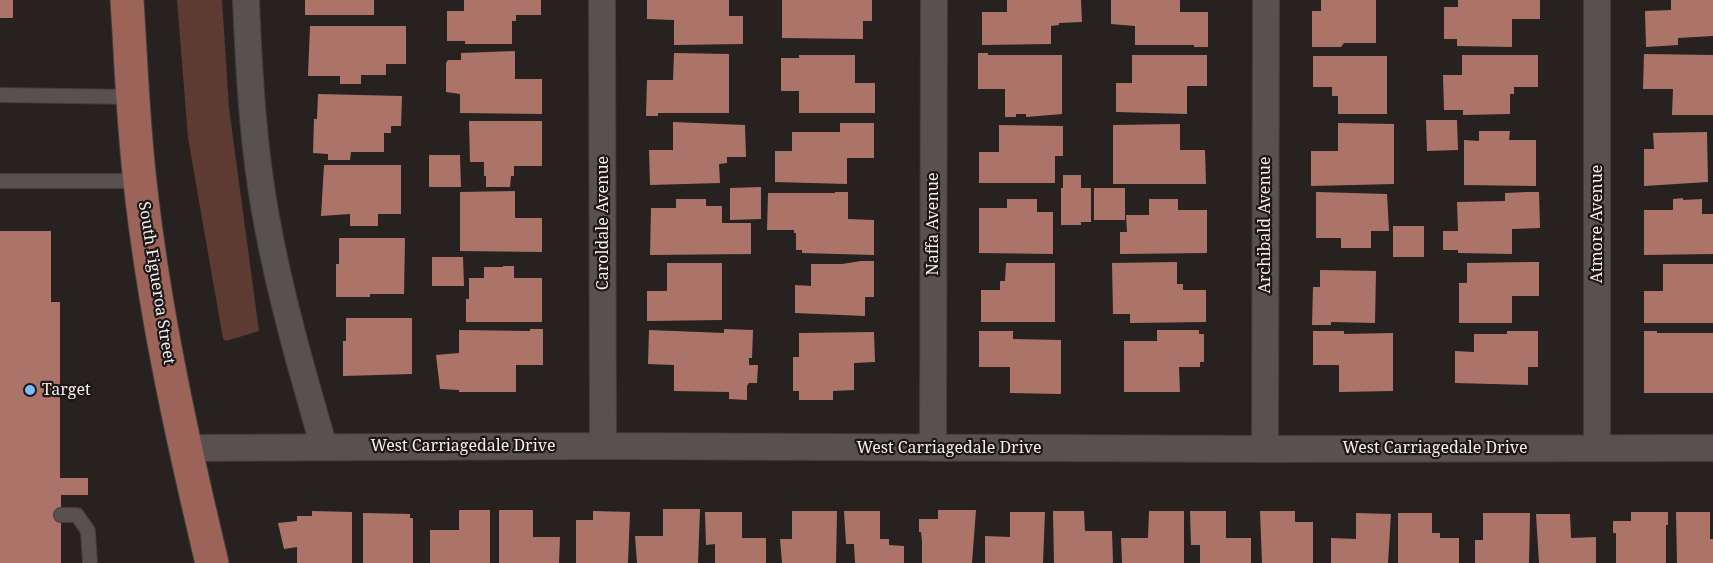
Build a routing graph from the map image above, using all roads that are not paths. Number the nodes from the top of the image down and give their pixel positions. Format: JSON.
{"nodes":[{"id":1,"x":127,"y":0,"type":"edge"},
{"id":2,"x":246,"y":0,"type":"edge"},
{"id":3,"x":602,"y":0,"type":"edge"},
{"id":4,"x":934,"y":0,"type":"edge"},
{"id":5,"x":1266,"y":0,"type":"edge"},
{"id":6,"x":1597,"y":0,"type":"edge"},
{"id":7,"x":0,"y":94,"type":"edge"},
{"id":8,"x":134,"y":97,"type":"junction"},
{"id":9,"x":140,"y":180,"type":"junction"},
{"id":10,"x":0,"y":181,"type":"edge"},
{"id":11,"x":603,"y":446,"type":"junction"},
{"id":12,"x":324,"y":447,"type":"junction"},
{"id":13,"x":185,"y":448,"type":"junction"},
{"id":14,"x":933,"y":448,"type":"junction"},
{"id":15,"x":1597,"y":448,"type":"junction"},
{"id":16,"x":1713,"y":448,"type":"edge"},
{"id":17,"x":1264,"y":449,"type":"junction"},
{"id":18,"x":61,"y":515,"type":"dead end"},
{"id":19,"x":90,"y":563,"type":"edge"},
{"id":20,"x":212,"y":563,"type":"edge"}],
"edges":[{"from":1,"to":8,"type":"main road","name":"South Figueroa Street"},
{"from":2,"to":12,"type":"street"},
{"from":3,"to":11,"type":"street","name":"Caroldale Avenue"},
{"from":4,"to":14,"type":"street","name":"Naffa Avenue"},
{"from":5,"to":17,"type":"street","name":"Archibald Avenue"},
{"from":6,"to":15,"type":"street","name":"Atmore Avenue"},
{"from":7,"to":8,"type":"lane"},
{"from":8,"to":9,"type":"main road","name":"South Figueroa Street"},
{"from":9,"to":10,"type":"lane"},
{"from":9,"to":13,"type":"main road","name":"South Figueroa Street"},
{"from":11,"to":12,"type":"street","name":"West Carriagedale Drive"},
{"from":11,"to":14,"type":"street","name":"West Carriagedale Drive"},
{"from":12,"to":13,"type":"street","name":"West Carriagedale Drive"},
{"from":13,"to":20,"type":"main road","name":"South Figueroa Street"},
{"from":14,"to":17,"type":"street","name":"West Carriagedale Drive"},
{"from":15,"to":16,"type":"street","name":"West Carriagedale Drive"},
{"from":15,"to":17,"type":"street","name":"West Carriagedale Drive"},
{"from":18,"to":19,"type":"lane"}]}
